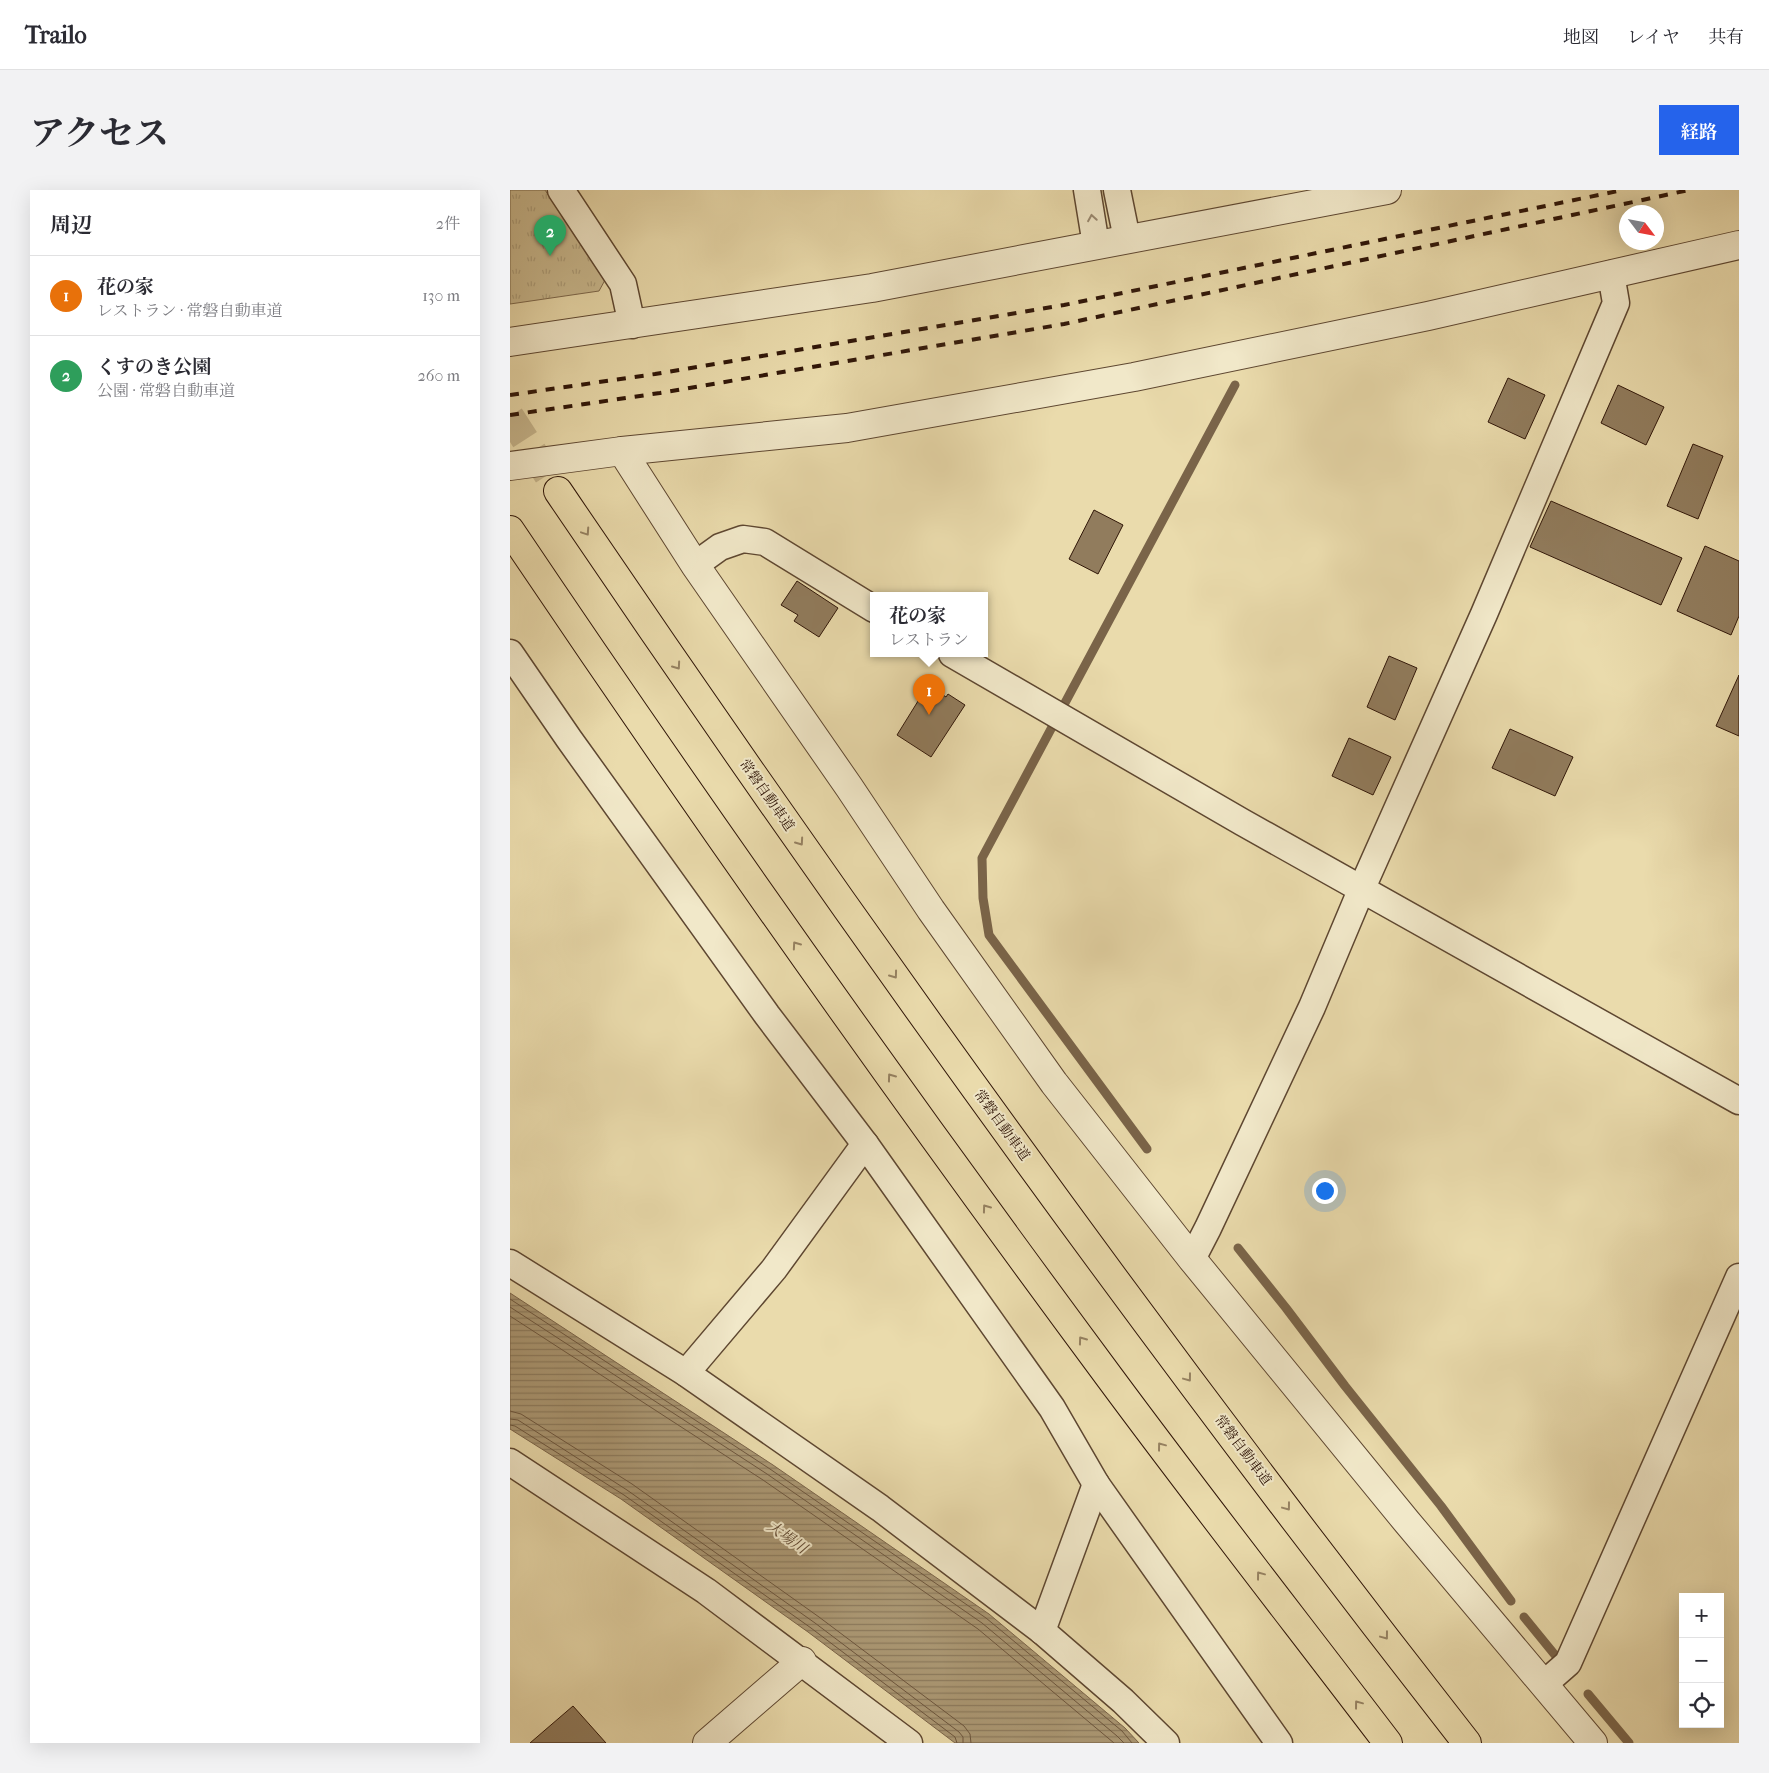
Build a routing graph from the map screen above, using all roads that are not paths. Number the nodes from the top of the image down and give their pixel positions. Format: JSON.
{"nodes":[{"id":1,"x":561,"y":190,"type":"edge"},
{"id":2,"x":1088,"y":190,"type":"edge"},
{"id":3,"x":1117,"y":190,"type":"edge"},
{"id":4,"x":1387,"y":190,"type":"edge"},
{"id":5,"x":1360,"y":193,"type":"edge"},
{"id":6,"x":1126,"y":239,"type":"junction"},
{"id":7,"x":1096,"y":245,"type":"junction"},
{"id":8,"x":1739,"y":245,"type":"edge"},
{"id":9,"x":1610,"y":274,"type":"junction"},
{"id":10,"x":632,"y":325,"type":"junction"},
{"id":11,"x":510,"y":342,"type":"edge"},
{"id":12,"x":622,"y":450,"type":"junction"},
{"id":13,"x":510,"y":466,"type":"edge"},
{"id":14,"x":558,"y":491,"type":"tunnel mouth"},
{"id":15,"x":510,"y":530,"type":"edge"},
{"id":16,"x":695,"y":565,"type":"junction"},
{"id":17,"x":870,"y":607,"type":"edge"},
{"id":18,"x":510,"y":653,"type":"edge"},
{"id":19,"x":957,"y":657,"type":"edge"},
{"id":20,"x":1362,"y":888,"type":"junction"},
{"id":21,"x":1739,"y":1102,"type":"edge"},
{"id":22,"x":865,"y":1144,"type":"junction"},
{"id":23,"x":1192,"y":1259,"type":"junction"},
{"id":24,"x":510,"y":1263,"type":"edge"},
{"id":25,"x":1739,"y":1277,"type":"edge"},
{"id":26,"x":686,"y":1373,"type":"junction"},
{"id":27,"x":510,"y":1462,"type":"edge"},
{"id":28,"x":1096,"y":1484,"type":"junction"},
{"id":29,"x":1042,"y":1631,"type":"junction"},
{"id":30,"x":802,"y":1662,"type":"junction"},
{"id":31,"x":1544,"y":1684,"type":"junction"},
{"id":32,"x":707,"y":1743,"type":"edge"},
{"id":33,"x":909,"y":1743,"type":"edge"},
{"id":34,"x":1166,"y":1743,"type":"edge"},
{"id":35,"x":1279,"y":1743,"type":"edge"},
{"id":36,"x":1388,"y":1743,"type":"edge"},
{"id":37,"x":1467,"y":1743,"type":"edge"},
{"id":38,"x":1593,"y":1743,"type":"edge"}],
"edges":[{"from":1,"to":10,"type":"street"},
{"from":7,"to":2,"type":"street","one_way":true},
{"from":3,"to":6,"type":"street"},
{"from":4,"to":5,"type":"street"},
{"from":5,"to":6,"type":"street"},
{"from":6,"to":7,"type":"street"},
{"from":7,"to":10,"type":"street"},
{"from":8,"to":9,"type":"street"},
{"from":9,"to":12,"type":"street"},
{"from":9,"to":20,"type":"street"},
{"from":10,"to":11,"type":"street"},
{"from":12,"to":13,"type":"street"},
{"from":12,"to":16,"type":"street"},
{"from":14,"to":37,"type":"highway","name":"常磐自動車道","one_way":true},
{"from":36,"to":15,"type":"highway","one_way":true},
{"from":16,"to":17,"type":"street"},
{"from":16,"to":23,"type":"street"},
{"from":18,"to":22,"type":"street"},
{"from":19,"to":20,"type":"street"},
{"from":20,"to":21,"type":"street"},
{"from":20,"to":23,"type":"street"},
{"from":22,"to":26,"type":"street"},
{"from":22,"to":28,"type":"street"},
{"from":23,"to":31,"type":"street"},
{"from":24,"to":26,"type":"street"},
{"from":25,"to":31,"type":"street"},
{"from":26,"to":29,"type":"street"},
{"from":27,"to":30,"type":"street"},
{"from":28,"to":29,"type":"street"},
{"from":28,"to":35,"type":"street"},
{"from":29,"to":34,"type":"street"},
{"from":30,"to":32,"type":"street"},
{"from":30,"to":33,"type":"street"},
{"from":31,"to":38,"type":"street"}]}
